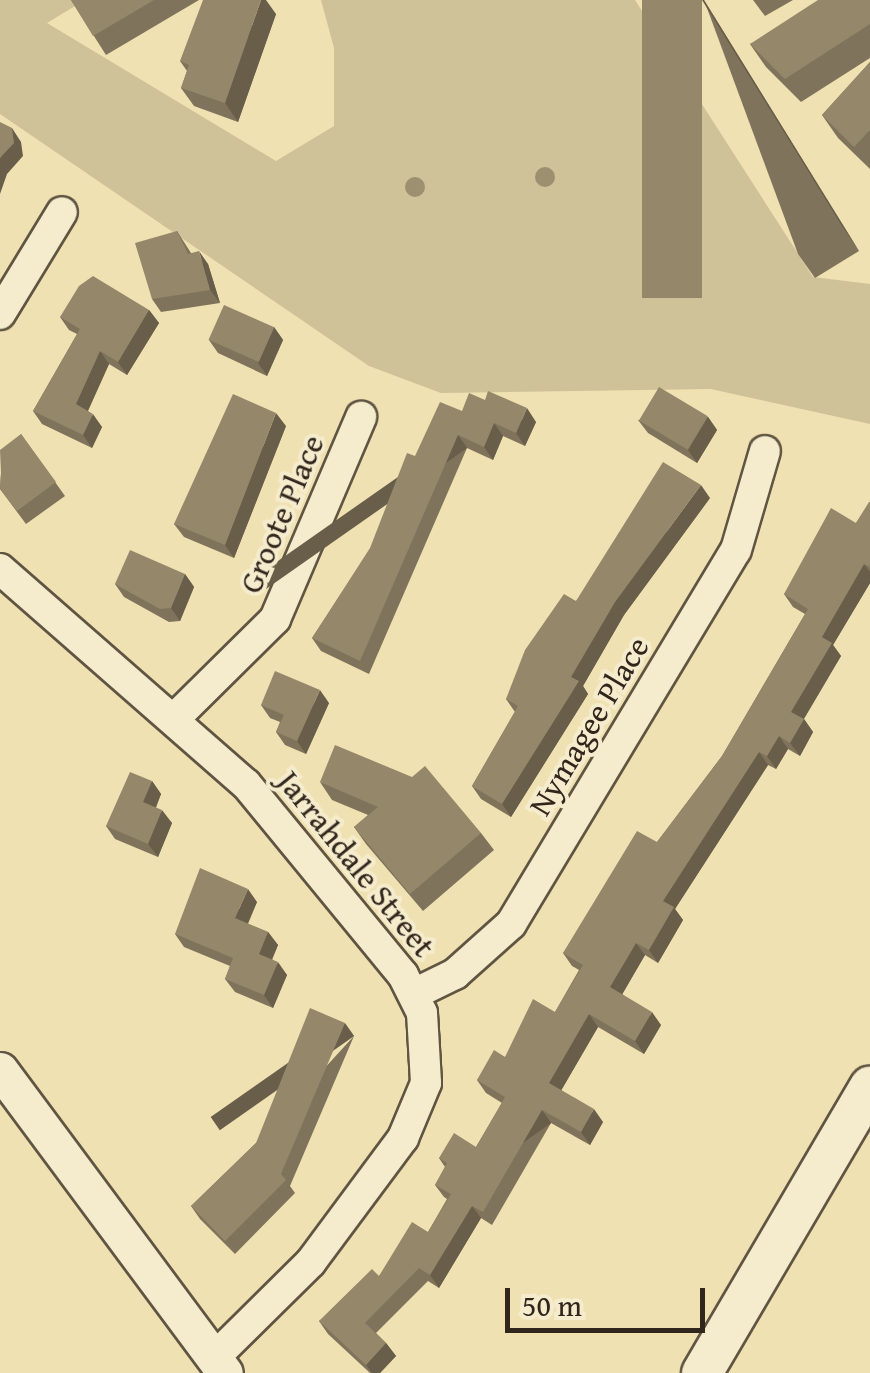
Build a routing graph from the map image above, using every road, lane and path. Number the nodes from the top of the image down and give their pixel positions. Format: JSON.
{"nodes":[{"id":1,"x":62,"y":212,"type":"dead end"},
{"id":2,"x":0,"y":314,"type":"edge"},
{"id":3,"x":361,"y":417,"type":"dead end"},
{"id":4,"x":765,"y":451,"type":"dead end"},
{"id":5,"x":0,"y":569,"type":"edge"},
{"id":6,"x":176,"y":718,"type":"junction"},
{"id":7,"x":414,"y":994,"type":"junction"},
{"id":8,"x":0,"y":1070,"type":"edge"},
{"id":9,"x":870,"y":1086,"type":"edge"},
{"id":10,"x":870,"y":1133,"type":"edge"},
{"id":11,"x":226,"y":1368,"type":"edge"},
{"id":12,"x":702,"y":1373,"type":"edge"},
{"id":13,"x":728,"y":1373,"type":"edge"}],
"edges":[{"from":1,"to":2,"type":"street"},
{"from":3,"to":6,"type":"street","name":"Groote Place"},
{"from":4,"to":7,"type":"street","name":"Nymagee Place"},
{"from":5,"to":6,"type":"street","name":"Jarrahdale Street"},
{"from":6,"to":7,"type":"street","name":"Jarrahdale Street"},
{"from":7,"to":11,"type":"street","name":"Jarrahdale Street"},
{"from":8,"to":11,"type":"street"},
{"from":9,"to":12,"type":"main road"},
{"from":10,"to":13,"type":"main road"}]}
